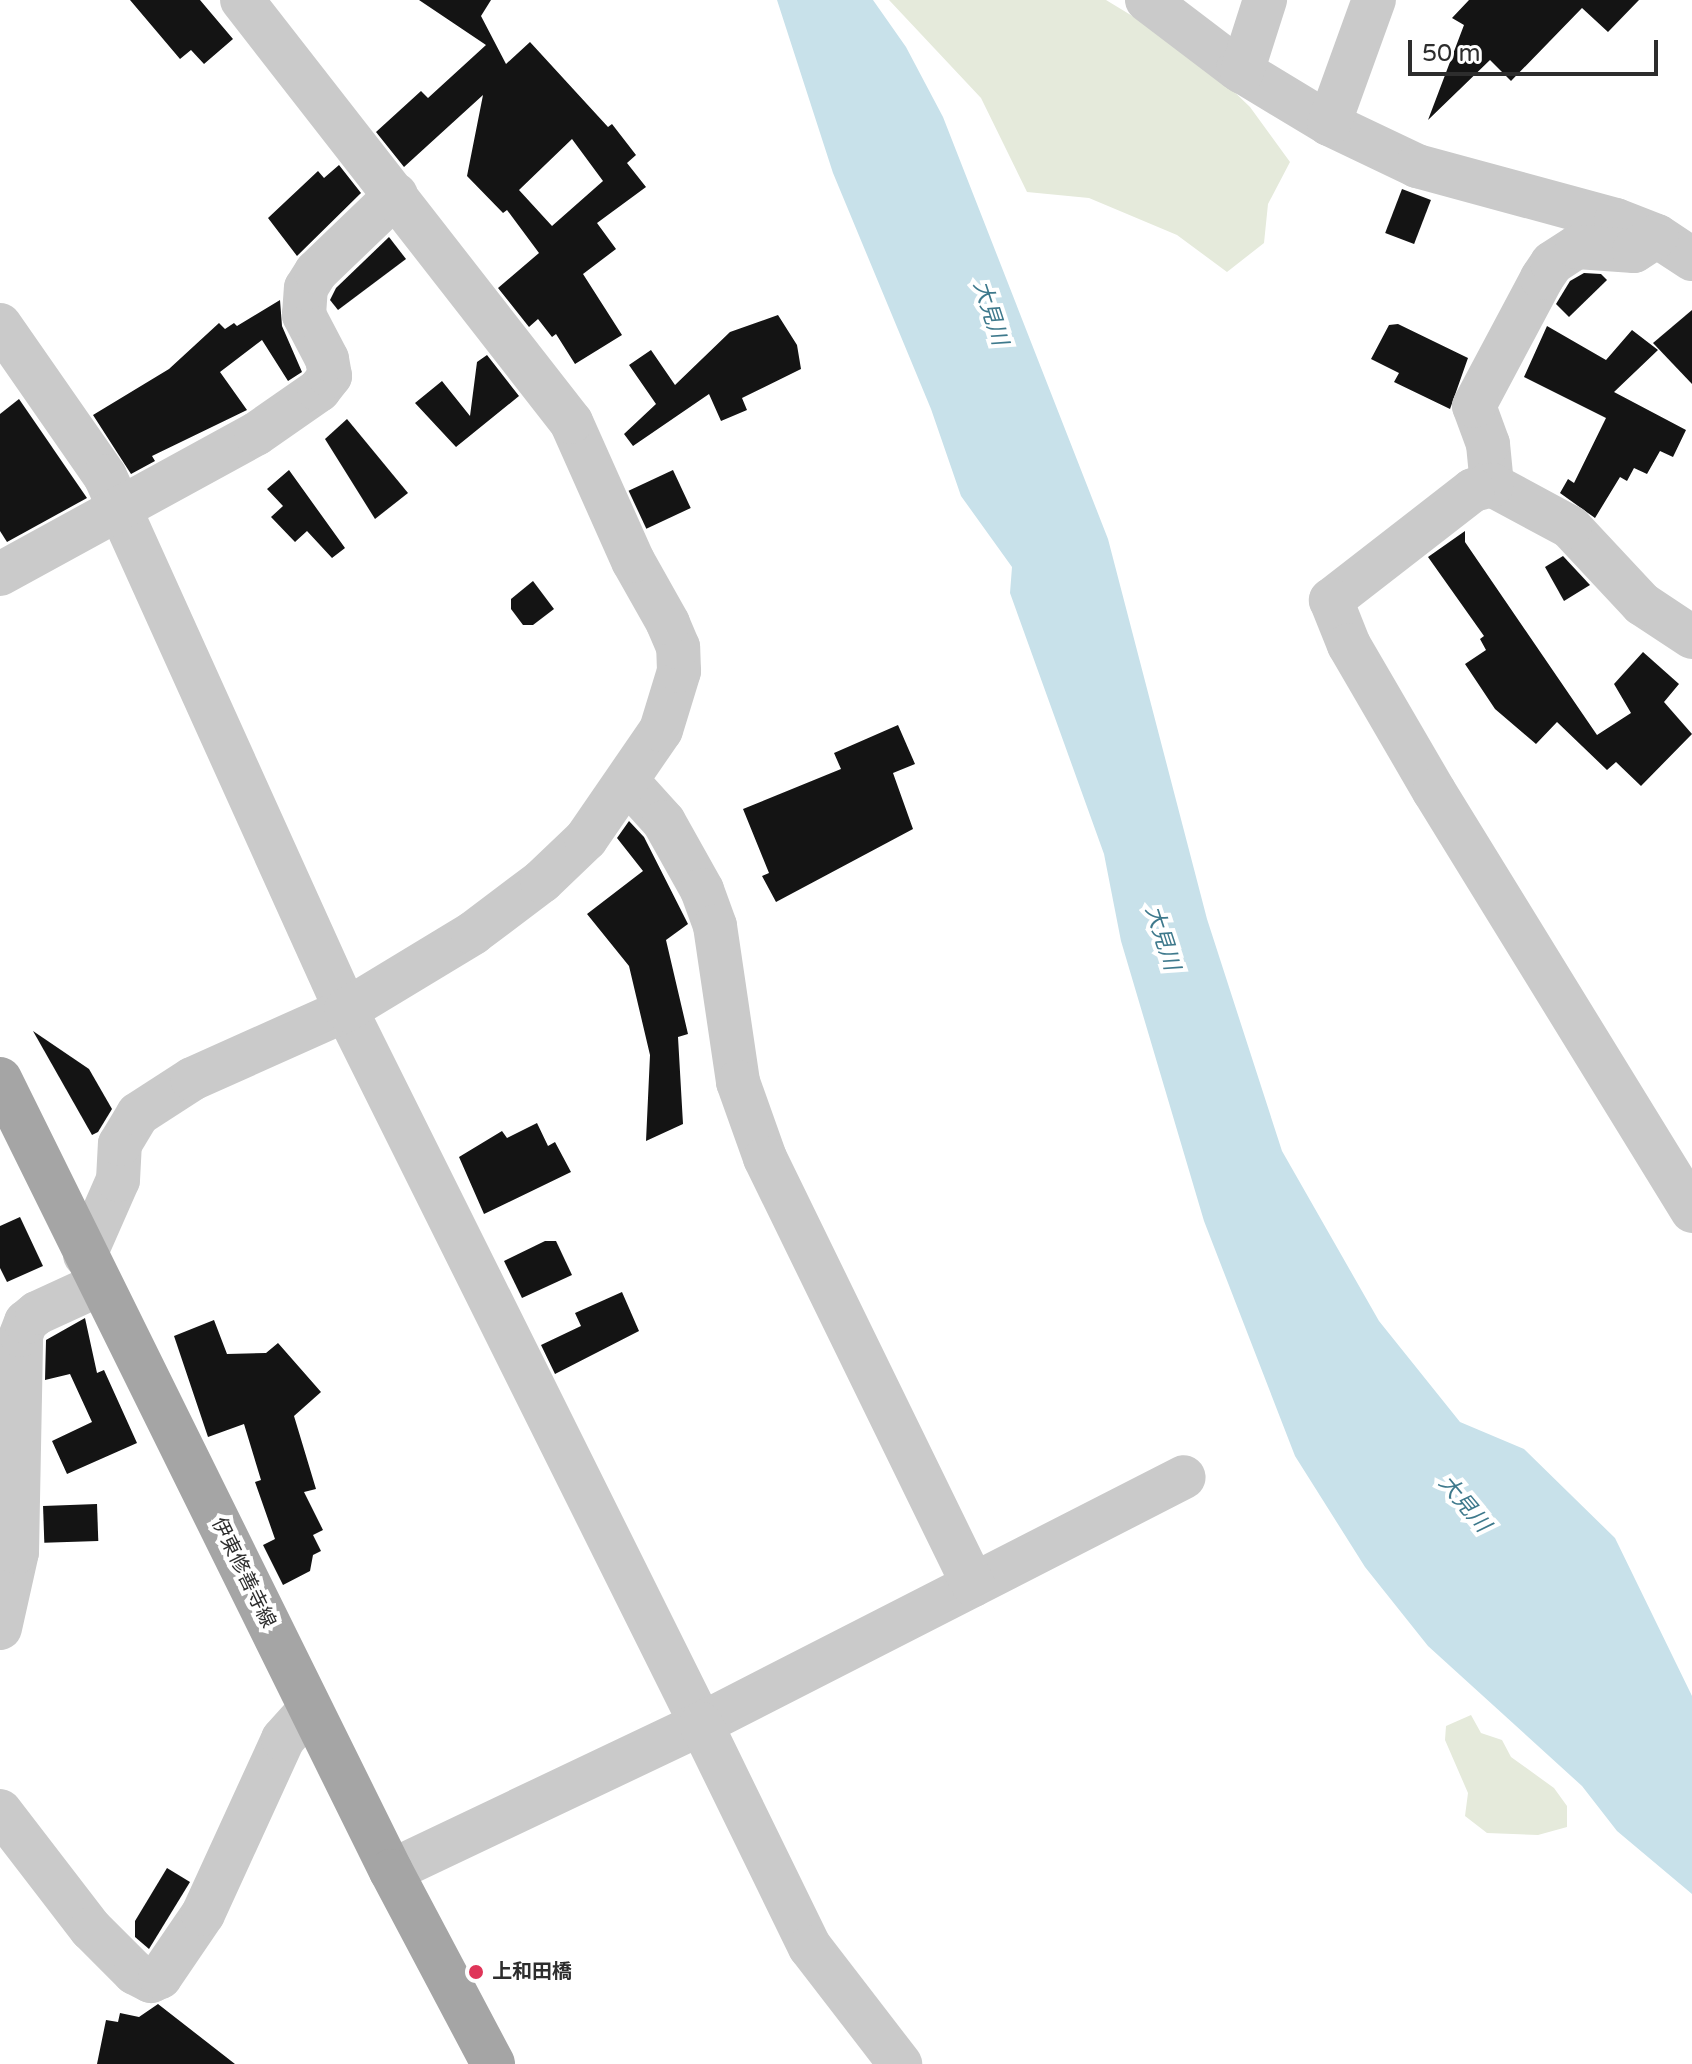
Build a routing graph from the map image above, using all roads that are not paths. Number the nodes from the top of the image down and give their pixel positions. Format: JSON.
{"nodes":[{"id":1,"x":242,"y":0,"type":"edge"},
{"id":2,"x":1147,"y":0,"type":"edge"},
{"id":3,"x":1265,"y":0,"type":"edge"},
{"id":4,"x":1374,"y":0,"type":"edge"},
{"id":5,"x":1242,"y":72,"type":"junction"},
{"id":6,"x":1329,"y":124,"type":"junction"},
{"id":7,"x":396,"y":195,"type":"junction"},
{"id":8,"x":1674,"y":248,"type":"edge"},
{"id":9,"x":0,"y":325,"type":"edge"},
{"id":10,"x":1492,"y":485,"type":"junction"},
{"id":11,"x":120,"y":509,"type":"junction"},
{"id":12,"x":0,"y":574,"type":"edge"},
{"id":13,"x":1692,"y":637,"type":"edge"},
{"id":14,"x":627,"y":781,"type":"junction"},
{"id":15,"x":346,"y":1010,"type":"junction"},
{"id":16,"x":0,"y":1079,"type":"edge"},
{"id":17,"x":1692,"y":1211,"type":"edge"},
{"id":18,"x":92,"y":1269,"type":"junction"},
{"id":19,"x":1184,"y":1477,"type":"dead end"},
{"id":20,"x":973,"y":1585,"type":"junction"},
{"id":21,"x":0,"y":1628,"type":"edge"},
{"id":22,"x":310,"y":1709,"type":"junction"},
{"id":23,"x":701,"y":1724,"type":"junction"},
{"id":24,"x":0,"y":1811,"type":"edge"},
{"id":25,"x":391,"y":1871,"type":"junction"},
{"id":26,"x":493,"y":2064,"type":"edge"},
{"id":27,"x":900,"y":2064,"type":"edge"}],
"edges":[{"from":1,"to":7,"type":"street"},
{"from":2,"to":5,"type":"street"},
{"from":3,"to":5,"type":"street"},
{"from":4,"to":6,"type":"street"},
{"from":5,"to":6,"type":"street"},
{"from":6,"to":8,"type":"street"},
{"from":7,"to":11,"type":"street"},
{"from":7,"to":14,"type":"street"},
{"from":8,"to":10,"type":"street"},
{"from":9,"to":11,"type":"street"},
{"from":10,"to":13,"type":"street"},
{"from":10,"to":17,"type":"street"},
{"from":11,"to":12,"type":"street"},
{"from":11,"to":15,"type":"street"},
{"from":14,"to":15,"type":"street"},
{"from":14,"to":20,"type":"street"},
{"from":15,"to":18,"type":"street"},
{"from":15,"to":23,"type":"street"},
{"from":16,"to":18,"type":"main road","name":"伊東修善寺線"},
{"from":18,"to":21,"type":"street"},
{"from":18,"to":22,"type":"main road","name":"伊東修善寺線"},
{"from":19,"to":20,"type":"street"},
{"from":20,"to":23,"type":"street"},
{"from":22,"to":24,"type":"street"},
{"from":22,"to":25,"type":"main road","name":"伊東修善寺線"},
{"from":23,"to":25,"type":"street"},
{"from":23,"to":27,"type":"street"},
{"from":25,"to":26,"type":"main road","name":"伊東修善寺線"}]}
